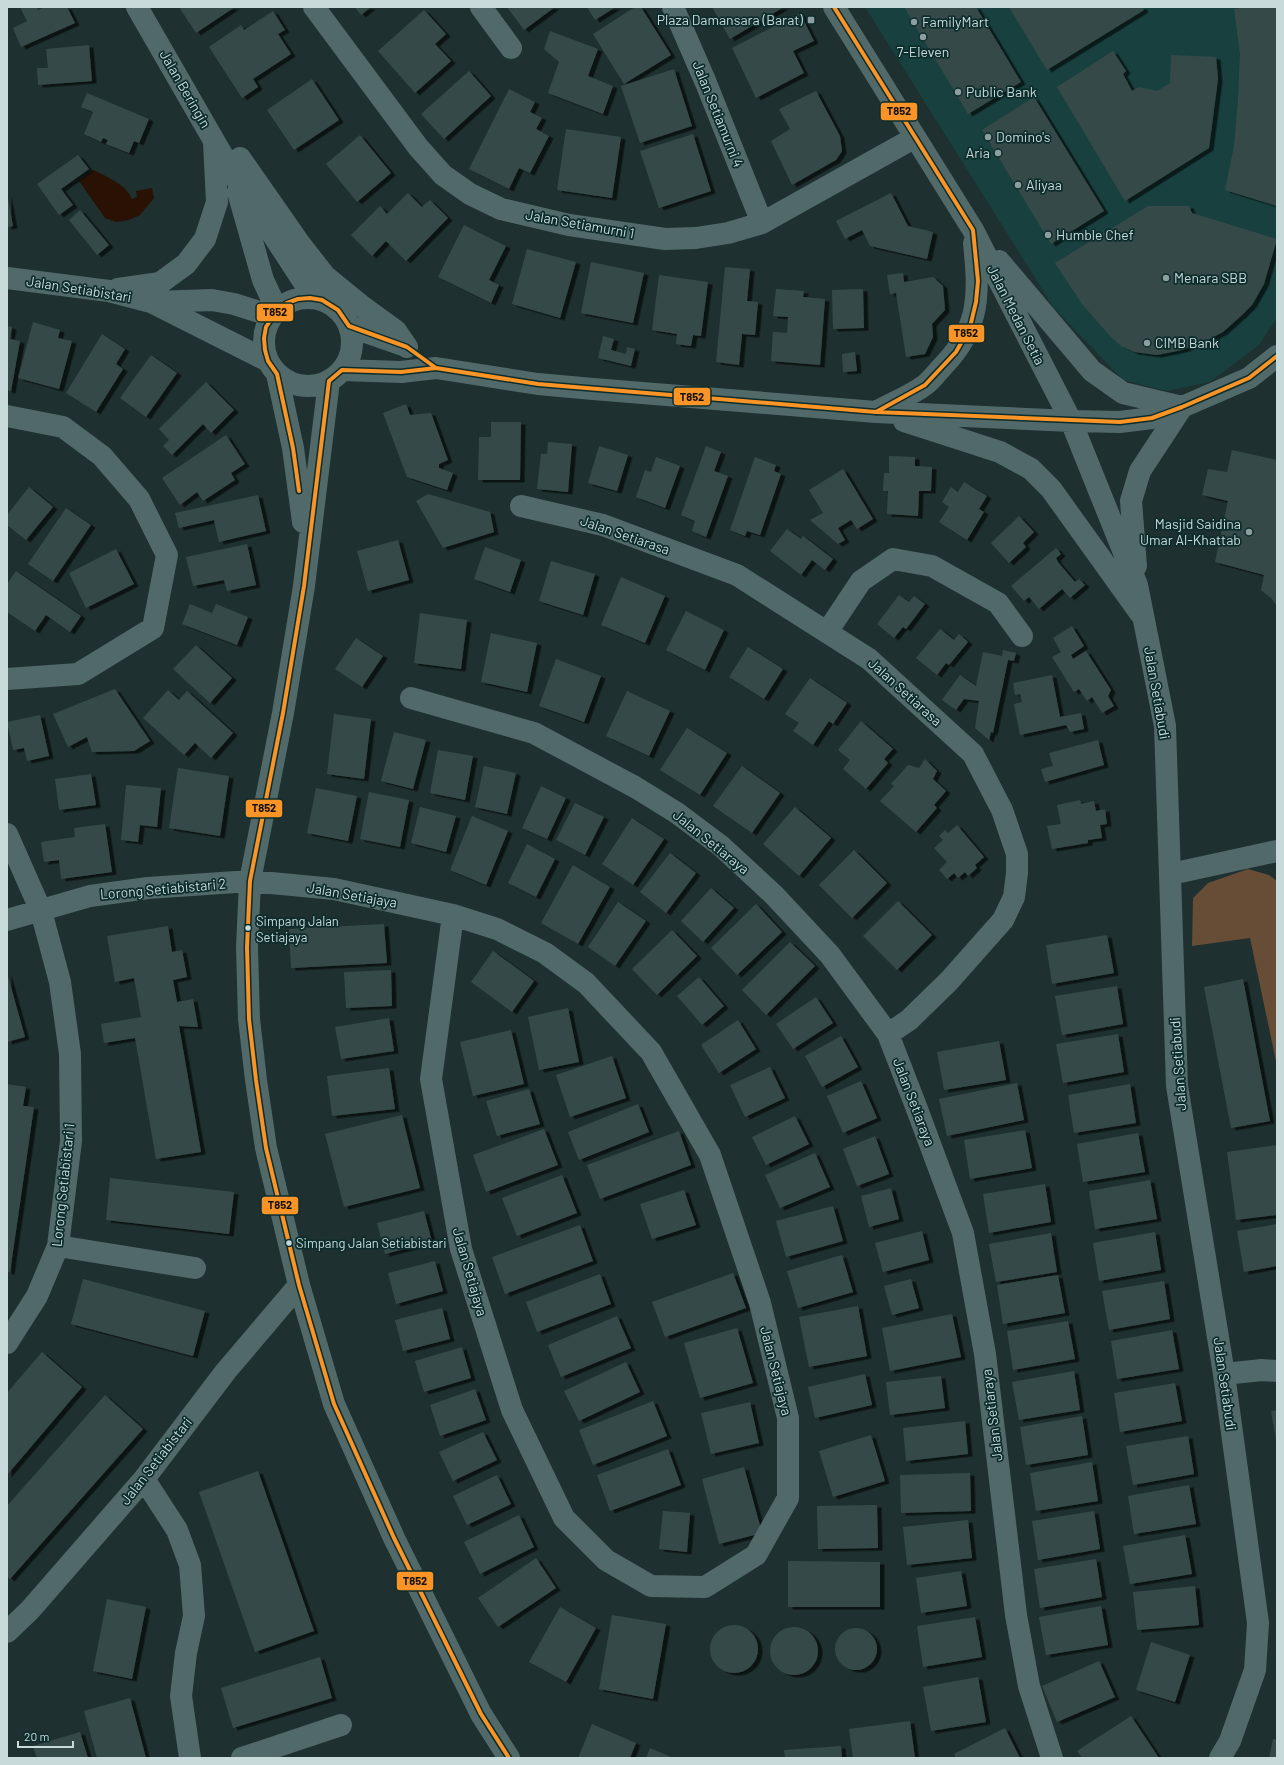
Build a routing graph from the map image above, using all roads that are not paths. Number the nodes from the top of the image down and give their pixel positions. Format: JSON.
{"nodes":[{"id":1,"x":137,"y":7,"type":"edge"},
{"id":2,"x":314,"y":7,"type":"edge"},
{"id":3,"x":481,"y":7,"type":"edge"},
{"id":4,"x":673,"y":7,"type":"edge"},
{"id":5,"x":834,"y":7,"type":"edge"},
{"id":6,"x":511,"y":48,"type":"dead end"},
{"id":7,"x":914,"y":138,"type":"junction"},
{"id":8,"x":214,"y":139,"type":"junction"},
{"id":9,"x":232,"y":172,"type":"junction"},
{"id":10,"x":762,"y":223,"type":"junction"},
{"id":11,"x":973,"y":230,"type":"junction"},
{"id":12,"x":7,"y":278,"type":"edge"},
{"id":13,"x":109,"y":291,"type":"junction"},
{"id":14,"x":322,"y":300,"type":"junction"},
{"id":15,"x":151,"y":302,"type":"junction"},
{"id":16,"x":274,"y":313,"type":"junction"},
{"id":17,"x":349,"y":326,"type":"junction"},
{"id":18,"x":408,"y":347,"type":"junction"},
{"id":19,"x":1277,"y":356,"type":"edge"},
{"id":20,"x":273,"y":367,"type":"junction"},
{"id":21,"x":436,"y":368,"type":"junction"},
{"id":22,"x":335,"y":375,"type":"junction"},
{"id":23,"x":1182,"y":407,"type":"junction"},
{"id":24,"x":876,"y":412,"type":"junction"},
{"id":25,"x":7,"y":416,"type":"edge"},
{"id":26,"x":1070,"y":421,"type":"junction"},
{"id":27,"x":521,"y":506,"type":"dead end"},
{"id":28,"x":308,"y":550,"type":"junction"},
{"id":29,"x":1137,"y":585,"type":"junction"},
{"id":30,"x":1143,"y":618,"type":"junction"},
{"id":31,"x":827,"y":632,"type":"junction"},
{"id":32,"x":1022,"y":636,"type":"dead end"},
{"id":33,"x":7,"y":679,"type":"edge"},
{"id":34,"x":411,"y":698,"type":"dead end"},
{"id":35,"x":7,"y":834,"type":"edge"},
{"id":36,"x":1274,"y":852,"type":"edge"},
{"id":37,"x":1171,"y":874,"type":"junction"},
{"id":38,"x":250,"y":881,"type":"junction"},
{"id":39,"x":41,"y":911,"type":"junction"},
{"id":40,"x":453,"y":916,"type":"junction"},
{"id":41,"x":7,"y":920,"type":"edge"},
{"id":42,"x":888,"y":1034,"type":"junction"},
{"id":43,"x":58,"y":1246,"type":"junction"},
{"id":44,"x":195,"y":1268,"type":"dead end"},
{"id":45,"x":299,"y":1285,"type":"junction"},
{"id":46,"x":7,"y":1343,"type":"edge"},
{"id":47,"x":1277,"y":1370,"type":"edge"},
{"id":48,"x":1224,"y":1374,"type":"junction"},
{"id":49,"x":144,"y":1479,"type":"junction"},
{"id":50,"x":7,"y":1632,"type":"edge"},
{"id":51,"x":341,"y":1725,"type":"dead end"},
{"id":52,"x":190,"y":1758,"type":"edge"},
{"id":53,"x":242,"y":1758,"type":"edge"},
{"id":54,"x":509,"y":1758,"type":"edge"},
{"id":55,"x":1052,"y":1758,"type":"edge"},
{"id":56,"x":1220,"y":1758,"type":"edge"}],
"edges":[{"from":1,"to":8,"type":"street","name":"Jalan Beringin"},
{"from":2,"to":10,"type":"street","name":"Jalan Setiamurni 1"},
{"from":3,"to":6,"type":"street"},
{"from":4,"to":10,"type":"street","name":"Jalan Setiamurni 4"},
{"from":5,"to":7,"type":"street","name":"Jalan Medan Setia"},
{"from":7,"to":10,"type":"street","name":"Jalan Setiamurni 1"},
{"from":7,"to":11,"type":"street","name":"Jalan Medan Setia"},
{"from":8,"to":9,"type":"street","name":"Jalan Beringin"},
{"from":8,"to":13,"type":"street"},
{"from":8,"to":18,"type":"street"},
{"from":9,"to":14,"type":"street","name":"Jalan Beringin"},
{"from":9,"to":16,"type":"street","name":"Jalan Beringin"},
{"from":11,"to":23,"type":"street"},
{"from":11,"to":24,"type":"street"},
{"from":11,"to":26,"type":"street","name":"Jalan Medan Setia"},
{"from":12,"to":13,"type":"street","name":"Jalan Setiabistari"},
{"from":13,"to":15,"type":"street","name":"Jalan Setiabistari"},
{"from":14,"to":16,"type":"street"},
{"from":14,"to":17,"type":"street"},
{"from":15,"to":16,"type":"street","name":"Jalan Setiabistari"},
{"from":15,"to":20,"type":"street","name":"Jalan Setiabistari"},
{"from":16,"to":20,"type":"street"},
{"from":17,"to":18,"type":"street"},
{"from":17,"to":22,"type":"street"},
{"from":18,"to":21,"type":"street"},
{"from":19,"to":23,"type":"street"},
{"from":20,"to":22,"type":"street"},
{"from":20,"to":28,"type":"street"},
{"from":21,"to":22,"type":"street"},
{"from":21,"to":24,"type":"street"},
{"from":22,"to":28,"type":"street"},
{"from":23,"to":26,"type":"street"},
{"from":23,"to":29,"type":"street"},
{"from":24,"to":26,"type":"street"},
{"from":24,"to":30,"type":"street"},
{"from":25,"to":33,"type":"street"},
{"from":26,"to":29,"type":"street","name":"Jalan Setiabudi"},
{"from":27,"to":31,"type":"street","name":"Jalan Setiarasa"},
{"from":28,"to":38,"type":"street"},
{"from":29,"to":30,"type":"street","name":"Jalan Setiabudi"},
{"from":30,"to":37,"type":"street","name":"Jalan Setiabudi"},
{"from":31,"to":32,"type":"street"},
{"from":31,"to":42,"type":"street","name":"Jalan Setiarasa"},
{"from":34,"to":42,"type":"street","name":"Jalan Setiaraya"},
{"from":35,"to":39,"type":"street","name":"Lorong Setiabistari 1"},
{"from":36,"to":37,"type":"street"},
{"from":37,"to":48,"type":"street","name":"Jalan Setiabudi"},
{"from":38,"to":39,"type":"street","name":"Lorong Setiabistari 2"},
{"from":38,"to":40,"type":"street","name":"Jalan Setiajaya"},
{"from":38,"to":45,"type":"street"},
{"from":39,"to":41,"type":"street","name":"Lorong Setiabistari 2"},
{"from":39,"to":43,"type":"street","name":"Lorong Setiabistari 1"},
{"from":40,"to":40,"type":"street","name":"Jalan Setiajaya"},
{"from":42,"to":55,"type":"street","name":"Jalan Setiaraya"},
{"from":43,"to":44,"type":"street"},
{"from":43,"to":46,"type":"street","name":"Lorong Setiabistari 1"},
{"from":45,"to":49,"type":"street","name":"Jalan Setiabistari"},
{"from":45,"to":54,"type":"street"},
{"from":47,"to":48,"type":"street"},
{"from":48,"to":56,"type":"street","name":"Jalan Setiabudi"},
{"from":49,"to":50,"type":"street","name":"Jalan Setiabistari"},
{"from":49,"to":52,"type":"street"},
{"from":51,"to":53,"type":"street"}]}
